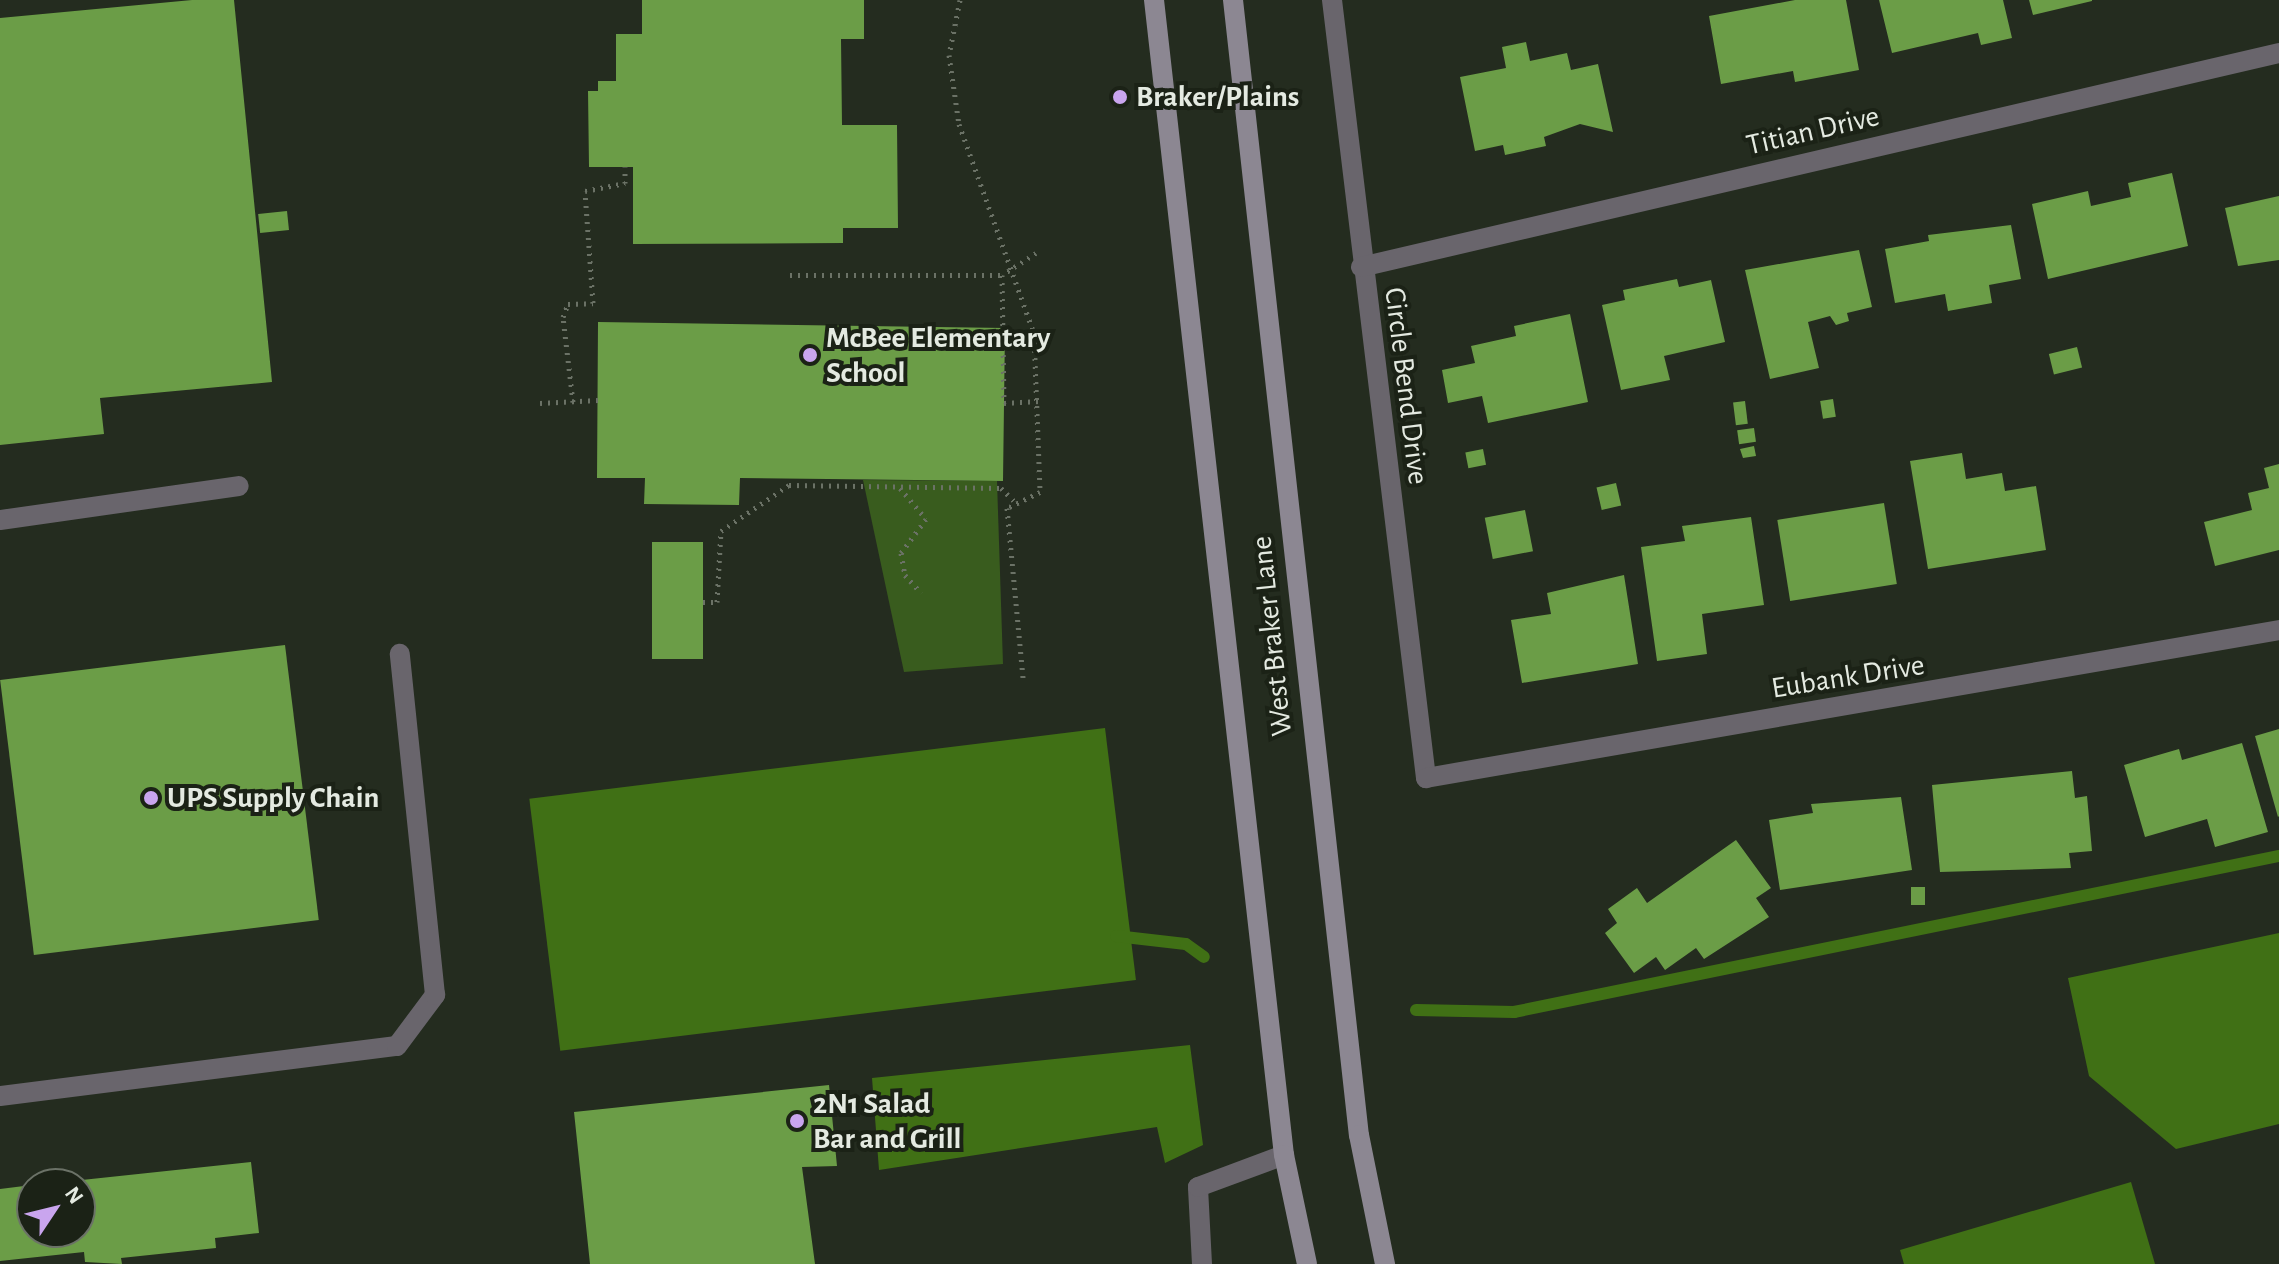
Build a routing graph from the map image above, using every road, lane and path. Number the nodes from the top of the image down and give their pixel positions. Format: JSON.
{"nodes":[{"id":1,"x":960,"y":0,"type":"edge"},
{"id":2,"x":1154,"y":0,"type":"edge"},
{"id":3,"x":1233,"y":0,"type":"edge"},
{"id":4,"x":1332,"y":0,"type":"edge"},
{"id":5,"x":2279,"y":53,"type":"edge"},
{"id":6,"x":625,"y":167,"type":"dead end"},
{"id":7,"x":1036,"y":253,"type":"dead end"},
{"id":8,"x":1014,"y":264,"type":"junction"},
{"id":9,"x":1361,"y":267,"type":"junction"},
{"id":10,"x":790,"y":275,"type":"dead end"},
{"id":11,"x":1002,"y":275,"type":"junction"},
{"id":12,"x":598,"y":400,"type":"dead end"},
{"id":13,"x":1040,"y":401,"type":"junction"},
{"id":14,"x":573,"y":402,"type":"junction"},
{"id":15,"x":540,"y":403,"type":"dead end"},
{"id":16,"x":239,"y":486,"type":"dead end"},
{"id":17,"x":899,"y":487,"type":"junction"},
{"id":18,"x":1016,"y":503,"type":"junction"},
{"id":19,"x":0,"y":520,"type":"edge"},
{"id":20,"x":921,"y":593,"type":"dead end"},
{"id":21,"x":703,"y":602,"type":"dead end"},
{"id":22,"x":2279,"y":630,"type":"edge"},
{"id":23,"x":400,"y":654,"type":"dead end"},
{"id":24,"x":1023,"y":678,"type":"dead end"},
{"id":25,"x":1426,"y":778,"type":"joint"},
{"id":26,"x":0,"y":1096,"type":"edge"},
{"id":27,"x":1284,"y":1155,"type":"junction"},
{"id":28,"x":1202,"y":1264,"type":"edge"},
{"id":29,"x":1307,"y":1264,"type":"edge"},
{"id":30,"x":1385,"y":1264,"type":"edge"}],
"edges":[{"from":1,"to":8,"type":"path"},
{"from":2,"to":27,"type":"main road","name":"West Braker Lane"},
{"from":3,"to":30,"type":"main road","name":"West Braker Lane"},
{"from":4,"to":9,"type":"street","name":"Circle Bend Drive"},
{"from":5,"to":9,"type":"street","name":"Titian Drive"},
{"from":6,"to":14,"type":"path"},
{"from":7,"to":8,"type":"path"},
{"from":8,"to":11,"type":"path"},
{"from":8,"to":13,"type":"path"},
{"from":9,"to":25,"type":"street","name":"Circle Bend Drive"},
{"from":10,"to":11,"type":"path"},
{"from":11,"to":13,"type":"path"},
{"from":12,"to":14,"type":"path"},
{"from":13,"to":18,"type":"path"},
{"from":14,"to":15,"type":"path"},
{"from":16,"to":19,"type":"street"},
{"from":17,"to":18,"type":"path"},
{"from":17,"to":20,"type":"path"},
{"from":17,"to":21,"type":"path"},
{"from":18,"to":24,"type":"path"},
{"from":22,"to":25,"type":"street","name":"Eubank Drive"},
{"from":23,"to":26,"type":"street"},
{"from":27,"to":28,"type":"street"},
{"from":27,"to":29,"type":"main road","name":"West Braker Lane"}]}
